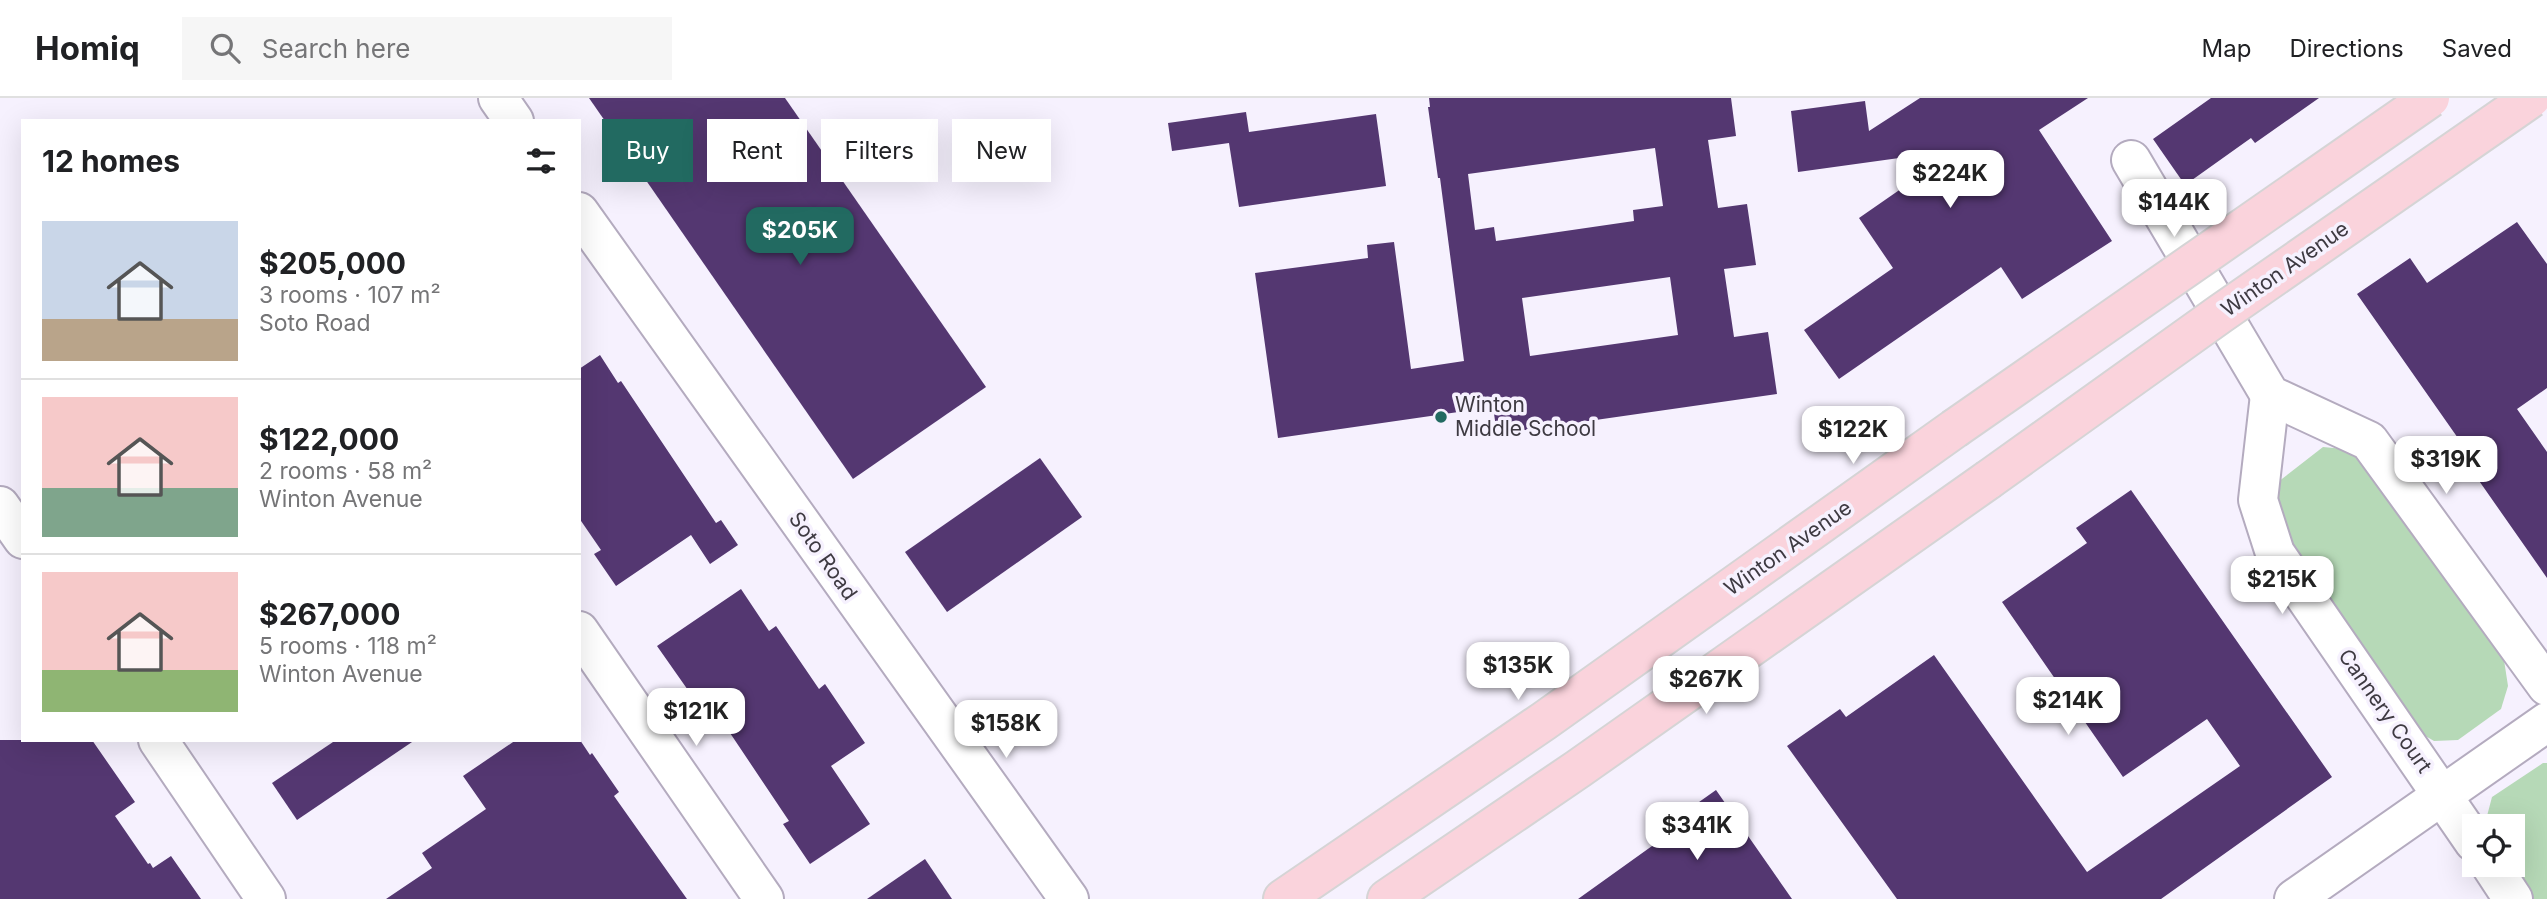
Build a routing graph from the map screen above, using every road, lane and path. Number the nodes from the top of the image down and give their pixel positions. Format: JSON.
{"nodes":[{"id":1,"x":498,"y":98,"type":"edge"},
{"id":2,"x":2430,"y":98,"type":"edge"},
{"id":3,"x":2531,"y":98,"type":"edge"},
{"id":4,"x":513,"y":119,"type":"edge"},
{"id":5,"x":2131,"y":160,"type":"dead end"},
{"id":6,"x":581,"y":215,"type":"edge"},
{"id":7,"x":2270,"y":395,"type":"junction"},
{"id":8,"x":0,"y":506,"type":"edge"},
{"id":9,"x":21,"y":537,"type":"edge"},
{"id":10,"x":581,"y":634,"type":"edge"},
{"id":11,"x":2547,"y":686,"type":"edge"},
{"id":12,"x":2547,"y":722,"type":"edge"},
{"id":13,"x":160,"y":742,"type":"edge"},
{"id":14,"x":2442,"y":794,"type":"junction"},
{"id":15,"x":2462,"y":824,"type":"edge"},
{"id":16,"x":2499,"y":877,"type":"edge"},
{"id":17,"x":266,"y":899,"type":"edge"},
{"id":18,"x":764,"y":899,"type":"edge"},
{"id":19,"x":1069,"y":899,"type":"edge"},
{"id":20,"x":1283,"y":899,"type":"edge"},
{"id":21,"x":1387,"y":899,"type":"edge"},
{"id":22,"x":2294,"y":899,"type":"edge"},
{"id":23,"x":2513,"y":899,"type":"edge"}],
"edges":[{"from":1,"to":4,"type":"street"},
{"from":2,"to":20,"type":"main road","name":"Winton Avenue","bridge":true},
{"from":3,"to":21,"type":"main road","name":"Winton Avenue","bridge":true},
{"from":5,"to":7,"type":"street"},
{"from":6,"to":19,"type":"street","name":"Soto Road"},
{"from":7,"to":11,"type":"street"},
{"from":7,"to":14,"type":"street","name":"Cannery Court"},
{"from":8,"to":9,"type":"street"},
{"from":10,"to":18,"type":"street"},
{"from":12,"to":14,"type":"street"},
{"from":13,"to":17,"type":"street"},
{"from":14,"to":15,"type":"street","name":"Cannery Court"},
{"from":14,"to":22,"type":"street"},
{"from":16,"to":23,"type":"street"}]}
